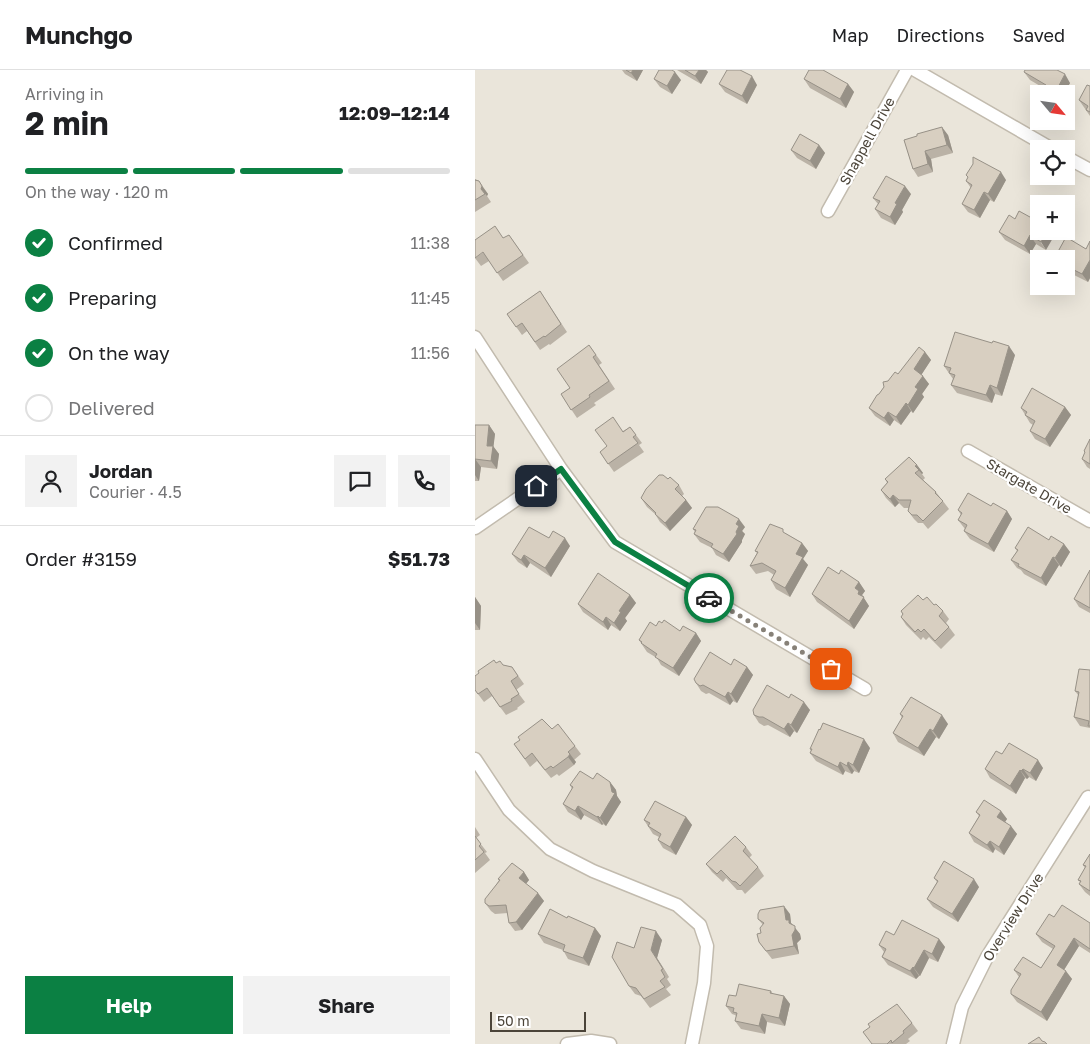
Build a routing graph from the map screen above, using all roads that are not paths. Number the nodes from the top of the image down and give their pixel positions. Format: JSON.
{"nodes":[{"id":1,"x":907,"y":70,"type":"edge"},
{"id":2,"x":915,"y":70,"type":"edge"},
{"id":3,"x":1036,"y":140,"type":"edge"},
{"id":4,"x":1075,"y":162,"type":"edge"},
{"id":5,"x":1090,"y":170,"type":"edge"},
{"id":6,"x":828,"y":211,"type":"dead end"},
{"id":7,"x":475,"y":336,"type":"edge"},
{"id":8,"x":968,"y":451,"type":"dead end"},
{"id":9,"x":561,"y":469,"type":"junction"},
{"id":10,"x":1090,"y":521,"type":"edge"},
{"id":11,"x":475,"y":528,"type":"edge"},
{"id":12,"x":865,"y":689,"type":"dead end"},
{"id":13,"x":475,"y":759,"type":"edge"},
{"id":14,"x":1088,"y":797,"type":"dead end"},
{"id":15,"x":567,"y":1044,"type":"edge"},
{"id":16,"x":610,"y":1044,"type":"edge"},
{"id":17,"x":692,"y":1044,"type":"edge"},
{"id":18,"x":953,"y":1044,"type":"edge"}],
"edges":[{"from":1,"to":6,"type":"street","name":"Shappell Drive"},
{"from":2,"to":3,"type":"street"},
{"from":4,"to":5,"type":"street"},
{"from":7,"to":9,"type":"street"},
{"from":8,"to":10,"type":"street","name":"Stargate Drive"},
{"from":9,"to":11,"type":"street"},
{"from":9,"to":12,"type":"street"},
{"from":13,"to":17,"type":"street"},
{"from":14,"to":18,"type":"street","name":"Overview Drive"},
{"from":15,"to":16,"type":"street"}]}
